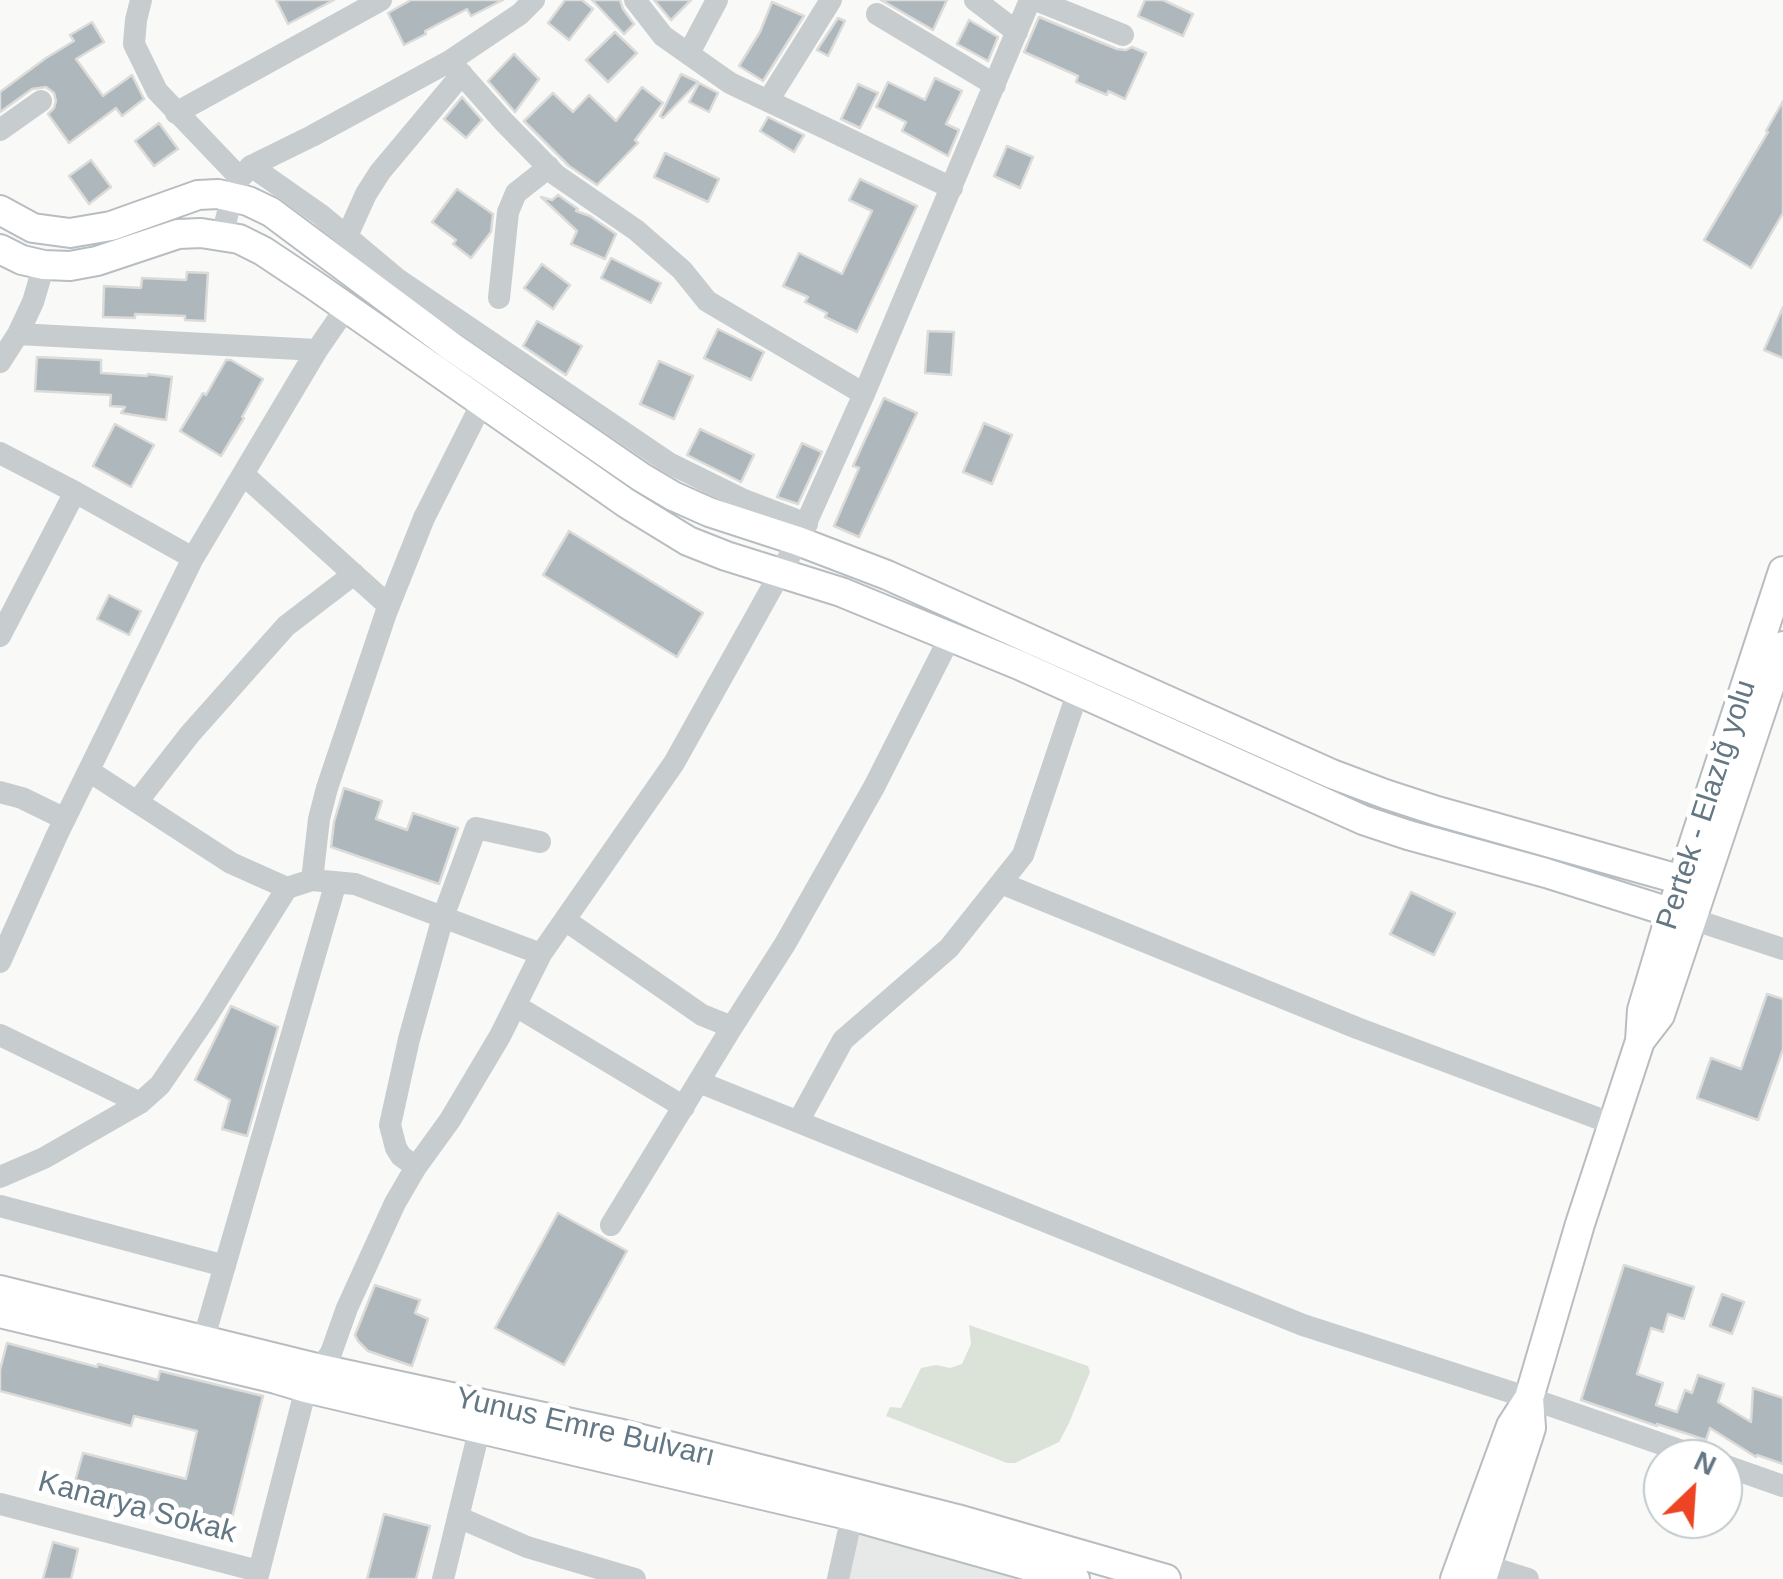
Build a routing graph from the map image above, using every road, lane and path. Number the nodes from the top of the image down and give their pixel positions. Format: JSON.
{"nodes":[{"id":1,"x":141,"y":0,"type":"edge"},
{"id":2,"x":381,"y":0,"type":"edge"},
{"id":3,"x":534,"y":0,"type":"edge"},
{"id":4,"x":635,"y":0,"type":"edge"},
{"id":5,"x":716,"y":0,"type":"edge"},
{"id":6,"x":831,"y":0,"type":"edge"},
{"id":7,"x":975,"y":0,"type":"edge"},
{"id":8,"x":1033,"y":0,"type":"edge"},
{"id":9,"x":877,"y":14,"type":"dead end"},
{"id":10,"x":1017,"y":32,"type":"junction"},
{"id":11,"x":1123,"y":35,"type":"dead end"},
{"id":12,"x":689,"y":53,"type":"junction"},
{"id":13,"x":456,"y":68,"type":"junction"},
{"id":14,"x":995,"y":85,"type":"junction"},
{"id":15,"x":41,"y":101,"type":"dead end"},
{"id":16,"x":768,"y":101,"type":"junction"},
{"id":17,"x":176,"y":113,"type":"junction"},
{"id":18,"x":0,"y":130,"type":"edge"},
{"id":19,"x":548,"y":168,"type":"junction"},
{"id":20,"x":241,"y":180,"type":"junction"},
{"id":21,"x":952,"y":188,"type":"junction"},
{"id":22,"x":0,"y":210,"type":"edge"},
{"id":23,"x":222,"y":235,"type":"junction"},
{"id":24,"x":348,"y":236,"type":"junction"},
{"id":25,"x":0,"y":250,"type":"edge"},
{"id":26,"x":44,"y":265,"type":"junction"},
{"id":27,"x":499,"y":298,"type":"dead end"},
{"id":28,"x":346,"y":308,"type":"junction"},
{"id":29,"x":18,"y":334,"type":"junction"},
{"id":30,"x":318,"y":350,"type":"junction"},
{"id":31,"x":0,"y":362,"type":"edge"},
{"id":32,"x":864,"y":394,"type":"junction"},
{"id":33,"x":482,"y":403,"type":"junction"},
{"id":34,"x":0,"y":453,"type":"edge"},
{"id":35,"x":244,"y":475,"type":"junction"},
{"id":36,"x":75,"y":492,"type":"junction"},
{"id":37,"x":802,"y":533,"type":"junction"},
{"id":38,"x":194,"y":558,"type":"junction"},
{"id":39,"x":1783,"y":571,"type":"edge"},
{"id":40,"x":354,"y":574,"type":"junction"},
{"id":41,"x":779,"y":574,"type":"junction"},
{"id":42,"x":389,"y":606,"type":"junction"},
{"id":43,"x":0,"y":636,"type":"edge"},
{"id":44,"x":950,"y":637,"type":"junction"},
{"id":45,"x":1783,"y":646,"type":"edge"},
{"id":46,"x":1078,"y":691,"type":"junction"},
{"id":47,"x":88,"y":770,"type":"junction"},
{"id":48,"x":0,"y":792,"type":"edge"},
{"id":49,"x":137,"y":802,"type":"junction"},
{"id":50,"x":65,"y":819,"type":"junction"},
{"id":51,"x":540,"y":842,"type":"dead end"},
{"id":52,"x":324,"y":881,"type":"junction"},
{"id":53,"x":1000,"y":883,"type":"junction"},
{"id":54,"x":1692,"y":883,"type":"junction"},
{"id":55,"x":287,"y":888,"type":"junction"},
{"id":56,"x":1682,"y":916,"type":"junction"},
{"id":57,"x":443,"y":918,"type":"junction"},
{"id":58,"x":565,"y":920,"type":"junction"},
{"id":59,"x":1783,"y":949,"type":"edge"},
{"id":60,"x":541,"y":954,"type":"junction"},
{"id":61,"x":0,"y":962,"type":"edge"},
{"id":62,"x":516,"y":1006,"type":"junction"},
{"id":63,"x":732,"y":1027,"type":"junction"},
{"id":64,"x":0,"y":1034,"type":"edge"},
{"id":65,"x":699,"y":1082,"type":"junction"},
{"id":66,"x":140,"y":1103,"type":"junction"},
{"id":67,"x":684,"y":1107,"type":"junction"},
{"id":68,"x":798,"y":1122,"type":"junction"},
{"id":69,"x":1613,"y":1124,"type":"junction"},
{"id":70,"x":416,"y":1167,"type":"junction"},
{"id":71,"x":0,"y":1177,"type":"edge"},
{"id":72,"x":0,"y":1206,"type":"edge"},
{"id":73,"x":611,"y":1225,"type":"dead end"},
{"id":74,"x":225,"y":1266,"type":"junction"},
{"id":75,"x":0,"y":1290,"type":"edge"},
{"id":76,"x":0,"y":1314,"type":"edge"},
{"id":77,"x":203,"y":1341,"type":"junction"},
{"id":78,"x":313,"y":1379,"type":"junction"},
{"id":79,"x":1528,"y":1398,"type":"junction"},
{"id":80,"x":480,"y":1428,"type":"junction"},
{"id":81,"x":1647,"y":1439,"type":"edge"},
{"id":82,"x":1743,"y":1472,"type":"edge"},
{"id":83,"x":1783,"y":1486,"type":"edge"},
{"id":84,"x":0,"y":1504,"type":"edge"},
{"id":85,"x":852,"y":1516,"type":"junction"},
{"id":86,"x":458,"y":1517,"type":"junction"},
{"id":87,"x":258,"y":1575,"type":"edge"},
{"id":88,"x":1466,"y":1575,"type":"edge"},
{"id":89,"x":443,"y":1579,"type":"edge"},
{"id":90,"x":635,"y":1579,"type":"edge"},
{"id":91,"x":838,"y":1579,"type":"edge"},
{"id":92,"x":1075,"y":1579,"type":"edge"},
{"id":93,"x":1166,"y":1579,"type":"edge"},
{"id":94,"x":1528,"y":1579,"type":"edge"}],
"edges":[{"from":1,"to":17,"type":"street"},
{"from":2,"to":17,"type":"street"},
{"from":3,"to":13,"type":"street"},
{"from":4,"to":12,"type":"street"},
{"from":5,"to":12,"type":"street"},
{"from":6,"to":16,"type":"street"},
{"from":7,"to":10,"type":"street"},
{"from":8,"to":10,"type":"street"},
{"from":8,"to":11,"type":"street"},
{"from":9,"to":14,"type":"street"},
{"from":10,"to":14,"type":"street"},
{"from":12,"to":16,"type":"street"},
{"from":13,"to":19,"type":"street"},
{"from":13,"to":20,"type":"street"},
{"from":13,"to":24,"type":"street"},
{"from":14,"to":21,"type":"street"},
{"from":15,"to":18,"type":"street"},
{"from":16,"to":21,"type":"street"},
{"from":17,"to":20,"type":"street"},
{"from":19,"to":27,"type":"street"},
{"from":19,"to":32,"type":"street"},
{"from":20,"to":22,"type":"main road"},
{"from":20,"to":23,"type":"street"},
{"from":20,"to":24,"type":"street"},
{"from":20,"to":37,"type":"main road"},
{"from":21,"to":32,"type":"street"},
{"from":23,"to":26,"type":"main road"},
{"from":23,"to":28,"type":"main road"},
{"from":24,"to":37,"type":"street"},
{"from":25,"to":26,"type":"main road"},
{"from":26,"to":29,"type":"street"},
{"from":28,"to":30,"type":"street"},
{"from":28,"to":33,"type":"main road"},
{"from":29,"to":30,"type":"street"},
{"from":29,"to":31,"type":"street"},
{"from":30,"to":35,"type":"street"},
{"from":32,"to":37,"type":"street"},
{"from":33,"to":41,"type":"main road"},
{"from":33,"to":42,"type":"street"},
{"from":34,"to":36,"type":"street"},
{"from":35,"to":38,"type":"street"},
{"from":35,"to":40,"type":"street"},
{"from":36,"to":38,"type":"street"},
{"from":36,"to":43,"type":"street"},
{"from":37,"to":41,"type":"street"},
{"from":37,"to":54,"type":"main road"},
{"from":38,"to":47,"type":"street"},
{"from":39,"to":54,"type":"main road","name":"Pertek - Elazığ yolu"},
{"from":40,"to":42,"type":"street"},
{"from":40,"to":49,"type":"street"},
{"from":41,"to":44,"type":"main road"},
{"from":41,"to":58,"type":"street"},
{"from":42,"to":52,"type":"street"},
{"from":44,"to":46,"type":"main road"},
{"from":44,"to":63,"type":"street"},
{"from":45,"to":54,"type":"main road","name":"Pertek - Elazığ yolu"},
{"from":46,"to":53,"type":"street"},
{"from":46,"to":56,"type":"main road"},
{"from":47,"to":49,"type":"street"},
{"from":47,"to":50,"type":"street"},
{"from":48,"to":50,"type":"street"},
{"from":49,"to":55,"type":"street"},
{"from":50,"to":61,"type":"street"},
{"from":51,"to":57,"type":"street"},
{"from":52,"to":55,"type":"street"},
{"from":52,"to":57,"type":"street"},
{"from":52,"to":74,"type":"street"},
{"from":53,"to":68,"type":"street"},
{"from":53,"to":69,"type":"street"},
{"from":54,"to":56,"type":"main road","name":"Pertek - Elazığ yolu"},
{"from":55,"to":66,"type":"street"},
{"from":56,"to":59,"type":"street"},
{"from":56,"to":69,"type":"main road","name":"Pertek - Elazığ yolu"},
{"from":57,"to":60,"type":"street"},
{"from":57,"to":70,"type":"street"},
{"from":58,"to":60,"type":"street"},
{"from":58,"to":63,"type":"street"},
{"from":60,"to":62,"type":"street"},
{"from":62,"to":67,"type":"street"},
{"from":62,"to":70,"type":"street"},
{"from":63,"to":65,"type":"street"},
{"from":64,"to":66,"type":"street"},
{"from":65,"to":67,"type":"street"},
{"from":65,"to":68,"type":"street"},
{"from":66,"to":71,"type":"street"},
{"from":67,"to":73,"type":"street"},
{"from":68,"to":79,"type":"street"},
{"from":69,"to":79,"type":"main road","name":"Pertek - Elazığ yolu"},
{"from":70,"to":78,"type":"street"},
{"from":72,"to":74,"type":"street"},
{"from":74,"to":77,"type":"street"},
{"from":75,"to":77,"type":"main road","name":"Yunus Emre Bulvarı"},
{"from":76,"to":78,"type":"main road","name":"Yunus Emre Bulvarı"},
{"from":77,"to":78,"type":"main road","name":"Yunus Emre Bulvarı"},
{"from":78,"to":80,"type":"main road","name":"Yunus Emre Bulvarı"},
{"from":78,"to":87,"type":"street"},
{"from":78,"to":93,"type":"main road","name":"Yunus Emre Bulvarı"},
{"from":79,"to":81,"type":"street"},
{"from":79,"to":88,"type":"main road","name":"Pertek - Elazığ yolu"},
{"from":80,"to":85,"type":"main road","name":"Yunus Emre Bulvarı"},
{"from":80,"to":86,"type":"street"},
{"from":82,"to":83,"type":"street"},
{"from":84,"to":87,"type":"street","name":"Kanarya Sokak"},
{"from":85,"to":91,"type":"street"},
{"from":85,"to":92,"type":"main road","name":"Yunus Emre Bulvarı"},
{"from":86,"to":89,"type":"street"},
{"from":86,"to":90,"type":"street"},
{"from":88,"to":94,"type":"street"}]}
